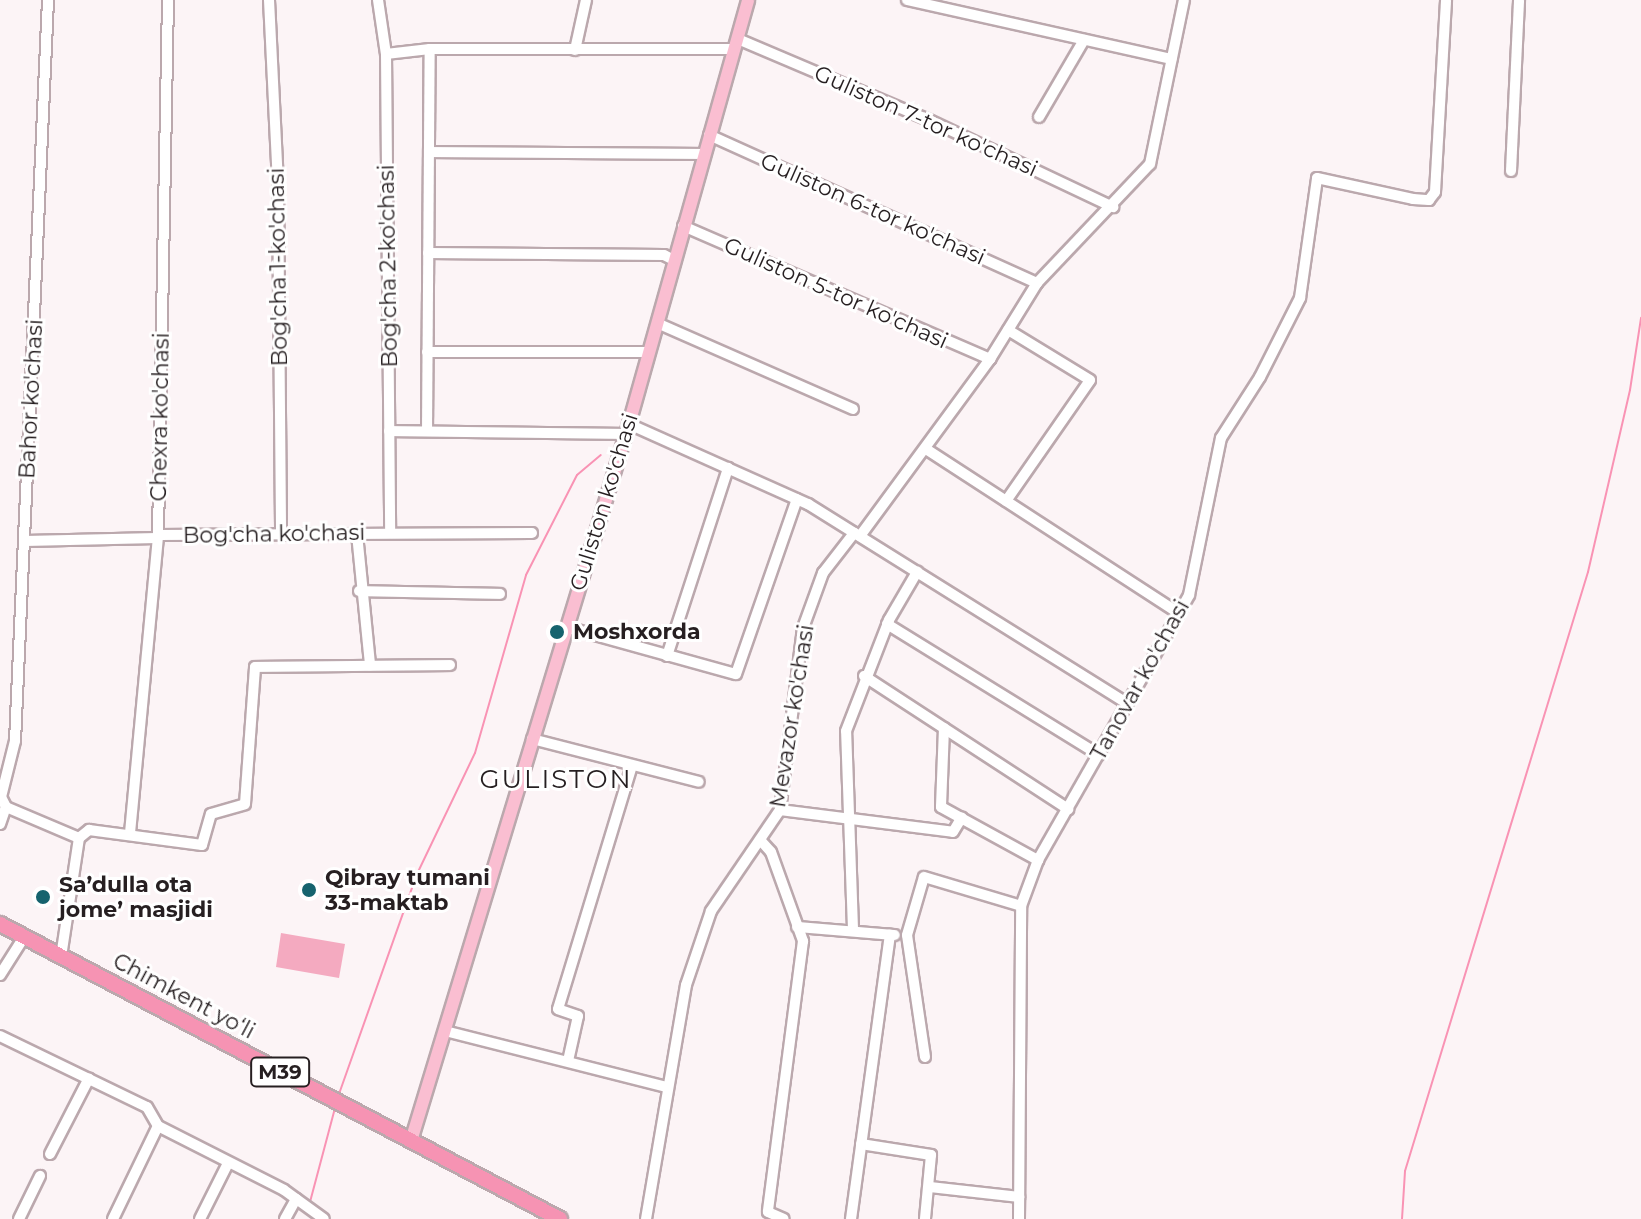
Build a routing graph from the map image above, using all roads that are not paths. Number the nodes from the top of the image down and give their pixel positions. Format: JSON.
{"nodes":[{"id":1,"x":48,"y":0,"type":"edge"},
{"id":2,"x":168,"y":0,"type":"edge"},
{"id":3,"x":269,"y":0,"type":"edge"},
{"id":4,"x":378,"y":0,"type":"edge"},
{"id":5,"x":586,"y":0,"type":"edge"},
{"id":6,"x":748,"y":0,"type":"edge"},
{"id":7,"x":907,"y":0,"type":"edge"},
{"id":8,"x":1184,"y":0,"type":"edge"},
{"id":9,"x":1446,"y":0,"type":"edge"},
{"id":10,"x":1519,"y":0,"type":"edge"},
{"id":11,"x":1084,"y":40,"type":"junction"},
{"id":12,"x":736,"y":44,"type":"junction"},
{"id":13,"x":430,"y":49,"type":"junction"},
{"id":14,"x":575,"y":50,"type":"junction"},
{"id":15,"x":386,"y":54,"type":"junction"},
{"id":16,"x":1171,"y":59,"type":"junction"},
{"id":17,"x":1039,"y":117,"type":"dead end"},
{"id":18,"x":709,"y":135,"type":"junction"},
{"id":19,"x":430,"y":152,"type":"junction"},
{"id":20,"x":702,"y":154,"type":"junction"},
{"id":21,"x":1511,"y":171,"type":"dead end"},
{"id":22,"x":1113,"y":207,"type":"junction"},
{"id":23,"x":683,"y":226,"type":"junction"},
{"id":24,"x":428,"y":253,"type":"junction"},
{"id":25,"x":674,"y":260,"type":"junction"},
{"id":26,"x":1037,"y":283,"type":"junction"},
{"id":27,"x":657,"y":323,"type":"junction"},
{"id":28,"x":1008,"y":330,"type":"junction"},
{"id":29,"x":427,"y":352,"type":"junction"},
{"id":30,"x":647,"y":352,"type":"junction"},
{"id":31,"x":990,"y":359,"type":"junction"},
{"id":32,"x":853,"y":409,"type":"dead end"},
{"id":33,"x":627,"y":429,"type":"junction"},
{"id":34,"x":389,"y":431,"type":"junction"},
{"id":35,"x":427,"y":431,"type":"junction"},
{"id":36,"x":926,"y":449,"type":"junction"},
{"id":37,"x":728,"y":468,"type":"junction"},
{"id":38,"x":797,"y":499,"type":"junction"},
{"id":39,"x":1006,"y":501,"type":"junction"},
{"id":40,"x":390,"y":532,"type":"junction"},
{"id":41,"x":532,"y":533,"type":"dead end"},
{"id":42,"x":281,"y":534,"type":"junction"},
{"id":43,"x":357,"y":534,"type":"junction"},
{"id":44,"x":857,"y":534,"type":"junction"},
{"id":45,"x":157,"y":537,"type":"junction"},
{"id":46,"x":25,"y":541,"type":"junction"},
{"id":47,"x":917,"y":572,"type":"junction"},
{"id":48,"x":359,"y":591,"type":"junction"},
{"id":49,"x":500,"y":594,"type":"dead end"},
{"id":50,"x":1179,"y":613,"type":"junction"},
{"id":51,"x":887,"y":624,"type":"junction"},
{"id":52,"x":566,"y":627,"type":"junction"},
{"id":53,"x":667,"y":656,"type":"junction"},
{"id":54,"x":370,"y":665,"type":"junction"},
{"id":55,"x":450,"y":665,"type":"dead end"},
{"id":56,"x":864,"y":676,"type":"junction"},
{"id":57,"x":1128,"y":704,"type":"junction"},
{"id":58,"x":944,"y":728,"type":"junction"},
{"id":59,"x":532,"y":739,"type":"junction"},
{"id":60,"x":1099,"y":755,"type":"junction"},
{"id":61,"x":632,"y":766,"type":"junction"},
{"id":62,"x":699,"y":782,"type":"dead end"},
{"id":63,"x":3,"y":801,"type":"edge"},
{"id":64,"x":1068,"y":809,"type":"junction"},
{"id":65,"x":780,"y":810,"type":"junction"},
{"id":66,"x":848,"y":817,"type":"junction"},
{"id":67,"x":962,"y":817,"type":"junction"},
{"id":68,"x":0,"y":824,"type":"edge"},
{"id":69,"x":130,"y":833,"type":"junction"},
{"id":70,"x":79,"y":838,"type":"junction"},
{"id":71,"x":762,"y":842,"type":"junction"},
{"id":72,"x":1038,"y":860,"type":"junction"},
{"id":73,"x":1021,"y":906,"type":"junction"},
{"id":74,"x":0,"y":924,"type":"edge"},
{"id":75,"x":797,"y":927,"type":"junction"},
{"id":76,"x":853,"y":929,"type":"junction"},
{"id":77,"x":890,"y":935,"type":"junction"},
{"id":78,"x":907,"y":935,"type":"junction"},
{"id":79,"x":24,"y":937,"type":"junction"},
{"id":80,"x":61,"y":957,"type":"junction"},
{"id":81,"x":0,"y":975,"type":"edge"},
{"id":82,"x":445,"y":1031,"type":"junction"},
{"id":83,"x":0,"y":1036,"type":"edge"},
{"id":84,"x":925,"y":1057,"type":"dead end"},
{"id":85,"x":568,"y":1061,"type":"junction"},
{"id":86,"x":89,"y":1078,"type":"junction"},
{"id":87,"x":666,"y":1087,"type":"junction"},
{"id":88,"x":158,"y":1126,"type":"junction"},
{"id":89,"x":411,"y":1141,"type":"junction"},
{"id":90,"x":861,"y":1144,"type":"junction"},
{"id":91,"x":50,"y":1154,"type":"dead end"},
{"id":92,"x":228,"y":1163,"type":"junction"},
{"id":93,"x":40,"y":1176,"type":"dead end"},
{"id":94,"x":930,"y":1187,"type":"junction"},
{"id":95,"x":1019,"y":1197,"type":"junction"},
{"id":96,"x":296,"y":1199,"type":"junction"},
{"id":97,"x":19,"y":1219,"type":"edge"},
{"id":98,"x":113,"y":1219,"type":"edge"},
{"id":99,"x":200,"y":1219,"type":"edge"},
{"id":100,"x":285,"y":1219,"type":"edge"},
{"id":101,"x":324,"y":1219,"type":"edge"},
{"id":102,"x":560,"y":1219,"type":"edge"},
{"id":103,"x":646,"y":1219,"type":"edge"},
{"id":104,"x":784,"y":1219,"type":"edge"},
{"id":105,"x":851,"y":1219,"type":"edge"},
{"id":106,"x":925,"y":1219,"type":"edge"},
{"id":107,"x":1019,"y":1219,"type":"edge"}],
"edges":[{"from":1,"to":46,"type":"street","name":"Bahor ko'chasi"},
{"from":2,"to":45,"type":"street","name":"Chexra ko'chasi"},
{"from":3,"to":42,"type":"street","name":"Bog'cha 1-ko'chasi"},
{"from":4,"to":15,"type":"street","name":"Bog'cha 2-ko'chasi"},
{"from":5,"to":14,"type":"street"},
{"from":6,"to":12,"type":"main road","name":"Guliston ko'chasi"},
{"from":7,"to":11,"type":"street"},
{"from":8,"to":16,"type":"street","name":"Mevazor ko'chasi"},
{"from":9,"to":50,"type":"street","name":"Tanovar ko'chasi"},
{"from":10,"to":21,"type":"street"},
{"from":11,"to":16,"type":"street"},
{"from":11,"to":17,"type":"street"},
{"from":12,"to":14,"type":"street"},
{"from":12,"to":18,"type":"main road","name":"Guliston ko'chasi"},
{"from":12,"to":22,"type":"street","name":"Guliston 7-tor ko'chasi"},
{"from":13,"to":14,"type":"street"},
{"from":13,"to":15,"type":"street"},
{"from":13,"to":19,"type":"street"},
{"from":15,"to":34,"type":"street","name":"Bog'cha 2-ko'chasi"},
{"from":16,"to":22,"type":"street","name":"Mevazor ko'chasi"},
{"from":18,"to":20,"type":"main road","name":"Guliston ko'chasi"},
{"from":18,"to":26,"type":"street","name":"Guliston 6-tor ko'chasi"},
{"from":19,"to":20,"type":"street"},
{"from":19,"to":24,"type":"street"},
{"from":20,"to":23,"type":"main road","name":"Guliston ko'chasi"},
{"from":22,"to":26,"type":"street","name":"Mevazor ko'chasi"},
{"from":23,"to":25,"type":"main road","name":"Guliston ko'chasi"},
{"from":23,"to":31,"type":"street","name":"Guliston 5-tor ko'chasi"},
{"from":24,"to":25,"type":"street"},
{"from":24,"to":29,"type":"street"},
{"from":25,"to":27,"type":"main road","name":"Guliston ko'chasi"},
{"from":26,"to":28,"type":"street","name":"Mevazor ko'chasi"},
{"from":27,"to":30,"type":"main road","name":"Guliston ko'chasi"},
{"from":27,"to":32,"type":"street"},
{"from":28,"to":31,"type":"street","name":"Mevazor ko'chasi"},
{"from":28,"to":39,"type":"street"},
{"from":29,"to":30,"type":"street"},
{"from":29,"to":35,"type":"street"},
{"from":30,"to":33,"type":"main road","name":"Guliston ko'chasi"},
{"from":31,"to":36,"type":"street","name":"Mevazor ko'chasi"},
{"from":33,"to":35,"type":"street"},
{"from":33,"to":37,"type":"street"},
{"from":33,"to":52,"type":"main road","name":"Guliston ko'chasi"},
{"from":34,"to":35,"type":"street"},
{"from":34,"to":40,"type":"street","name":"Bog'cha 2-ko'chasi"},
{"from":36,"to":39,"type":"street"},
{"from":36,"to":44,"type":"street","name":"Mevazor ko'chasi"},
{"from":37,"to":38,"type":"street"},
{"from":37,"to":53,"type":"street"},
{"from":38,"to":44,"type":"street"},
{"from":38,"to":53,"type":"street"},
{"from":39,"to":50,"type":"street"},
{"from":40,"to":41,"type":"street","name":"Bog'cha ko'chasi"},
{"from":40,"to":43,"type":"street","name":"Bog'cha ko'chasi"},
{"from":42,"to":43,"type":"street","name":"Bog'cha ko'chasi"},
{"from":42,"to":45,"type":"street","name":"Bog'cha ko'chasi"},
{"from":43,"to":48,"type":"street"},
{"from":44,"to":47,"type":"street"},
{"from":44,"to":65,"type":"street","name":"Mevazor ko'chasi"},
{"from":45,"to":46,"type":"street","name":"Bog'cha ko'chasi"},
{"from":45,"to":69,"type":"street","name":"Chexra ko'chasi"},
{"from":46,"to":63,"type":"street","name":"Bahor ko'chasi"},
{"from":47,"to":51,"type":"street"},
{"from":47,"to":57,"type":"street"},
{"from":48,"to":49,"type":"street"},
{"from":48,"to":54,"type":"street"},
{"from":50,"to":57,"type":"street","name":"Tanovar ko'chasi"},
{"from":51,"to":56,"type":"street"},
{"from":51,"to":60,"type":"street"},
{"from":52,"to":53,"type":"street"},
{"from":52,"to":59,"type":"main road","name":"Guliston ko'chasi"},
{"from":54,"to":55,"type":"street"},
{"from":54,"to":69,"type":"street"},
{"from":56,"to":58,"type":"street"},
{"from":56,"to":66,"type":"street"},
{"from":57,"to":60,"type":"street","name":"Tanovar ko'chasi"},
{"from":58,"to":64,"type":"street"},
{"from":58,"to":67,"type":"street"},
{"from":59,"to":61,"type":"street"},
{"from":59,"to":82,"type":"main road","name":"Guliston ko'chasi"},
{"from":60,"to":64,"type":"street","name":"Tanovar ko'chasi"},
{"from":61,"to":62,"type":"street"},
{"from":61,"to":85,"type":"street"},
{"from":63,"to":68,"type":"street","name":"Bahor ko'chasi"},
{"from":63,"to":70,"type":"street"},
{"from":64,"to":72,"type":"street","name":"Tanovar ko'chasi"},
{"from":65,"to":66,"type":"street"},
{"from":65,"to":71,"type":"street","name":"Mevazor ko'chasi"},
{"from":66,"to":67,"type":"street"},
{"from":66,"to":76,"type":"street"},
{"from":67,"to":72,"type":"street"},
{"from":69,"to":70,"type":"street"},
{"from":70,"to":80,"type":"street"},
{"from":71,"to":75,"type":"street"},
{"from":71,"to":87,"type":"street","name":"Mevazor ko'chasi"},
{"from":72,"to":73,"type":"street","name":"Tanovar ko'chasi"},
{"from":73,"to":78,"type":"street"},
{"from":73,"to":95,"type":"street","name":"Tanovar ko'chasi"},
{"from":74,"to":79,"type":"highway","name":"Chimkent yo‘li","number":"M39"},
{"from":75,"to":76,"type":"street"},
{"from":75,"to":104,"type":"street"},
{"from":76,"to":77,"type":"street"},
{"from":77,"to":78,"type":"street"},
{"from":77,"to":90,"type":"street"},
{"from":78,"to":84,"type":"street"},
{"from":79,"to":80,"type":"highway","name":"Chimkent yo‘li","number":"M39"},
{"from":79,"to":81,"type":"street"},
{"from":80,"to":89,"type":"highway","name":"Chimkent yo‘li","number":"M39"},
{"from":82,"to":85,"type":"street"},
{"from":82,"to":89,"type":"main road","name":"Guliston ko'chasi"},
{"from":83,"to":86,"type":"street"},
{"from":85,"to":87,"type":"street"},
{"from":86,"to":88,"type":"street"},
{"from":86,"to":91,"type":"street"},
{"from":87,"to":103,"type":"street","name":"Mevazor ko'chasi"},
{"from":88,"to":92,"type":"street"},
{"from":88,"to":98,"type":"street"},
{"from":89,"to":102,"type":"highway","name":"Chimkent yo‘li","number":"M39"},
{"from":90,"to":94,"type":"street"},
{"from":90,"to":105,"type":"street"},
{"from":92,"to":96,"type":"street"},
{"from":92,"to":99,"type":"street"},
{"from":93,"to":97,"type":"street"},
{"from":94,"to":95,"type":"street"},
{"from":94,"to":106,"type":"street"},
{"from":95,"to":107,"type":"street","name":"Tanovar ko'chasi"},
{"from":96,"to":100,"type":"street"},
{"from":96,"to":101,"type":"street"}]}
